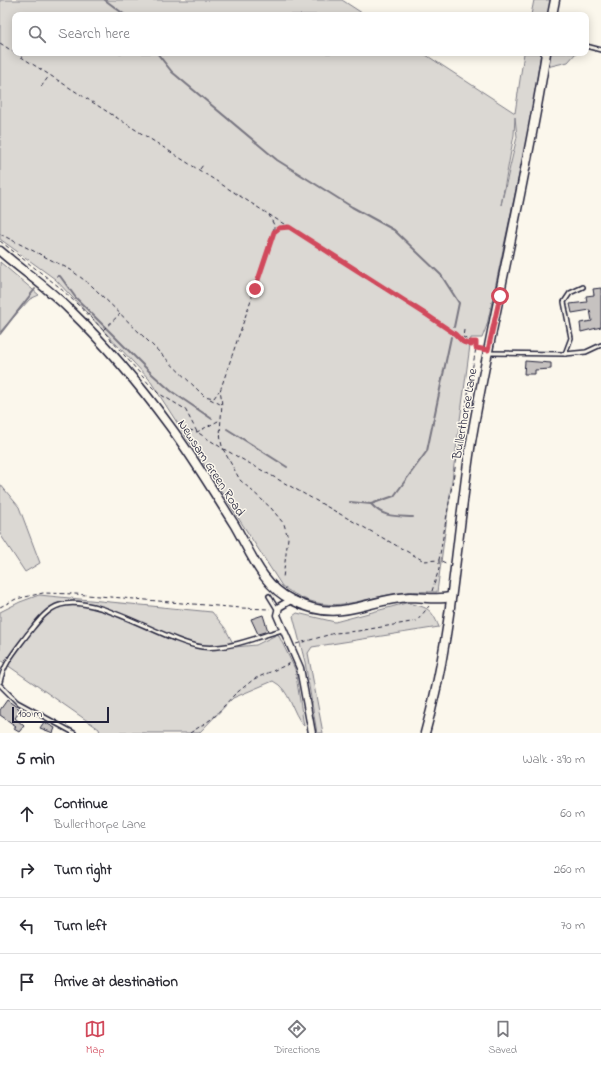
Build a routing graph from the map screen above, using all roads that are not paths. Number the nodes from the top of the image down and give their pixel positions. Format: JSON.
{"nodes":[{"id":1,"x":555,"y":0,"type":"edge"},
{"id":2,"x":553,"y":12,"type":"edge"},
{"id":3,"x":589,"y":47,"type":"edge"},
{"id":4,"x":601,"y":50,"type":"edge"},
{"id":5,"x":545,"y":56,"type":"edge"},
{"id":6,"x":0,"y":251,"type":"edge"},
{"id":7,"x":583,"y":287,"type":"dead end"},
{"id":8,"x":601,"y":345,"type":"edge"},
{"id":9,"x":488,"y":352,"type":"junction"},
{"id":10,"x":565,"y":354,"type":"junction"},
{"id":11,"x":269,"y":596,"type":"dead end"},
{"id":12,"x":451,"y":597,"type":"junction"},
{"id":13,"x":291,"y":600,"type":"junction"},
{"id":14,"x":278,"y":609,"type":"junction"},
{"id":15,"x":282,"y":630,"type":"junction"},
{"id":16,"x":0,"y":682,"type":"edge"},
{"id":17,"x":0,"y":685,"type":"edge"},
{"id":18,"x":74,"y":733,"type":"edge"},
{"id":19,"x":312,"y":733,"type":"edge"},
{"id":20,"x":425,"y":733,"type":"edge"}],
"edges":[{"from":1,"to":2,"type":"street"},
{"from":3,"to":4,"type":"lane"},
{"from":5,"to":9,"type":"street","name":"Bullerthorpe Lane"},
{"from":6,"to":13,"type":"street","name":"Newsam Green Road"},
{"from":7,"to":10,"type":"lane"},
{"from":8,"to":10,"type":"lane"},
{"from":9,"to":10,"type":"lane"},
{"from":9,"to":12,"type":"street","name":"Bullerthorpe Lane"},
{"from":11,"to":14,"type":"lane"},
{"from":12,"to":13,"type":"street","name":"Newsam Green Road"},
{"from":12,"to":20,"type":"street","name":"Bullerthorpe Lane"},
{"from":13,"to":14,"type":"street"},
{"from":14,"to":15,"type":"street"},
{"from":15,"to":16,"type":"lane"},
{"from":15,"to":19,"type":"street"},
{"from":17,"to":18,"type":"lane"}]}
